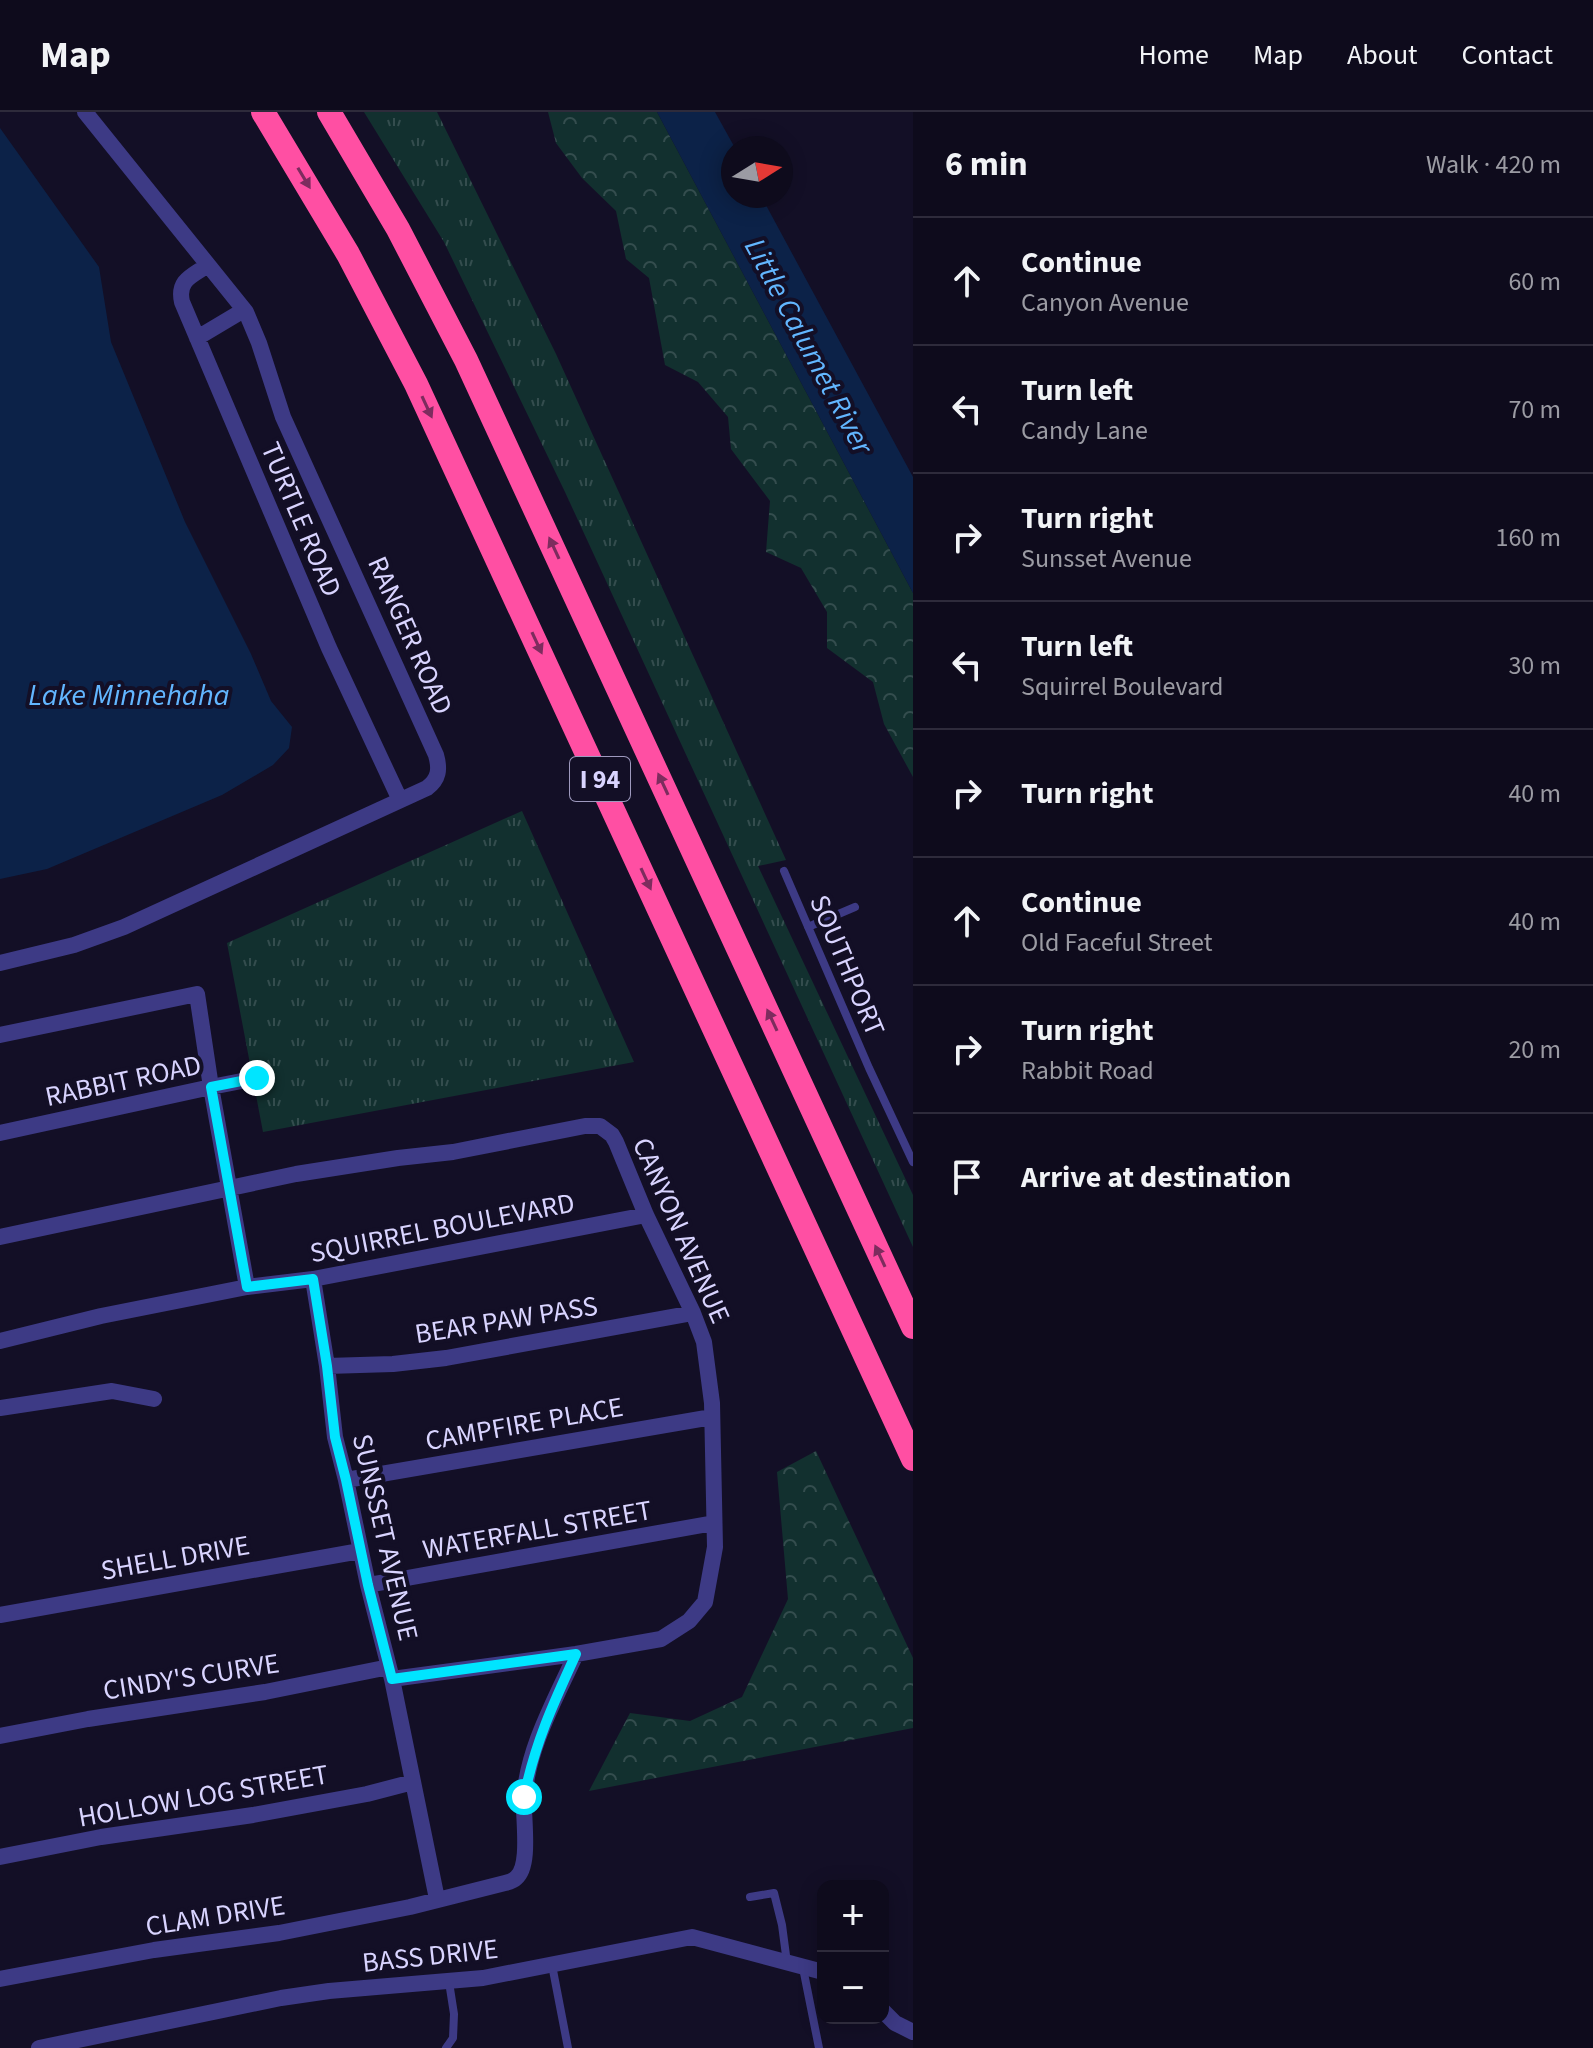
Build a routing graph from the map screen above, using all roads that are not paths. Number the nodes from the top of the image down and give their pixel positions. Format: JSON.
{"nodes":[{"id":1,"x":85,"y":112,"type":"edge"},
{"id":2,"x":263,"y":112,"type":"edge"},
{"id":3,"x":329,"y":112,"type":"edge"},
{"id":4,"x":208,"y":265,"type":"junction"},
{"id":5,"x":244,"y":310,"type":"junction"},
{"id":6,"x":197,"y":338,"type":"junction"},
{"id":7,"x":400,"y":800,"type":"junction"},
{"id":8,"x":784,"y":871,"type":"dead end"},
{"id":9,"x":855,"y":907,"type":"dead end"},
{"id":10,"x":808,"y":927,"type":"junction"},
{"id":11,"x":0,"y":963,"type":"edge"},
{"id":12,"x":0,"y":1035,"type":"edge"},
{"id":13,"x":257,"y":1078,"type":"dead end"},
{"id":14,"x":211,"y":1087,"type":"junction"},
{"id":15,"x":0,"y":1133,"type":"edge"},
{"id":16,"x":913,"y":1162,"type":"edge"},
{"id":17,"x":228,"y":1187,"type":"junction"},
{"id":18,"x":646,"y":1215,"type":"junction"},
{"id":19,"x":0,"y":1237,"type":"edge"},
{"id":20,"x":313,"y":1279,"type":"junction"},
{"id":21,"x":247,"y":1287,"type":"junction"},
{"id":22,"x":693,"y":1313,"type":"junction"},
{"id":23,"x":913,"y":1327,"type":"edge"},
{"id":24,"x":0,"y":1341,"type":"edge"},
{"id":25,"x":327,"y":1366,"type":"junction"},
{"id":26,"x":154,"y":1399,"type":"dead end"},
{"id":27,"x":0,"y":1408,"type":"edge"},
{"id":28,"x":712,"y":1417,"type":"junction"},
{"id":29,"x":913,"y":1459,"type":"edge"},
{"id":30,"x":346,"y":1480,"type":"junction"},
{"id":31,"x":714,"y":1523,"type":"junction"},
{"id":32,"x":360,"y":1551,"type":"junction"},
{"id":33,"x":368,"y":1585,"type":"junction"},
{"id":34,"x":0,"y":1615,"type":"edge"},
{"id":35,"x":576,"y":1654,"type":"junction"},
{"id":36,"x":391,"y":1673,"type":"junction"},
{"id":37,"x":0,"y":1736,"type":"edge"},
{"id":38,"x":413,"y":1782,"type":"junction"},
{"id":39,"x":0,"y":1857,"type":"edge"},
{"id":40,"x":750,"y":1897,"type":"dead end"},
{"id":41,"x":437,"y":1899,"type":"junction"},
{"id":42,"x":552,"y":1964,"type":"junction"},
{"id":43,"x":795,"y":1966,"type":"junction"},
{"id":44,"x":817,"y":1971,"type":"edge"},
{"id":45,"x":0,"y":1979,"type":"edge"},
{"id":46,"x":449,"y":1982,"type":"junction"},
{"id":47,"x":889,"y":2017,"type":"edge"},
{"id":48,"x":913,"y":2032,"type":"edge"},
{"id":49,"x":39,"y":2048,"type":"edge"},
{"id":50,"x":446,"y":2048,"type":"edge"},
{"id":51,"x":568,"y":2048,"type":"edge"},
{"id":52,"x":819,"y":2048,"type":"edge"}],
"edges":[{"from":1,"to":4,"type":"street","name":"RANGER ROAD"},
{"from":2,"to":29,"type":"highway","number":"I 94","one_way":true},
{"from":23,"to":3,"type":"highway","number":"I 94","one_way":true},
{"from":4,"to":5,"type":"street","name":"RANGER ROAD"},
{"from":4,"to":6,"type":"street","name":"TURTLE ROAD"},
{"from":5,"to":6,"type":"street"},
{"from":5,"to":7,"type":"street","name":"RANGER ROAD"},
{"from":6,"to":7,"type":"street","name":"TURTLE ROAD"},
{"from":7,"to":11,"type":"street","name":"RANGER ROAD"},
{"from":8,"to":10,"type":"lane","name":"SOUTHPORT"},
{"from":9,"to":10,"type":"lane"},
{"from":10,"to":16,"type":"lane","name":"SOUTHPORT"},
{"from":12,"to":14,"type":"street"},
{"from":13,"to":14,"type":"street","name":"RABBIT ROAD"},
{"from":14,"to":15,"type":"street","name":"RABBIT ROAD"},
{"from":14,"to":17,"type":"street"},
{"from":17,"to":18,"type":"street","name":"CANYON AVENUE"},
{"from":17,"to":19,"type":"street","name":"CANYON AVENUE"},
{"from":17,"to":21,"type":"street"},
{"from":18,"to":20,"type":"street","name":"SQUIRREL BOULEVARD"},
{"from":18,"to":22,"type":"street","name":"CANYON AVENUE"},
{"from":20,"to":21,"type":"street","name":"SQUIRREL BOULEVARD"},
{"from":20,"to":25,"type":"street","name":"SUNSSET AVENUE"},
{"from":21,"to":24,"type":"street"},
{"from":22,"to":25,"type":"street","name":"BEAR PAW PASS"},
{"from":22,"to":28,"type":"street","name":"CANYON AVENUE"},
{"from":25,"to":30,"type":"street","name":"SUNSSET AVENUE"},
{"from":26,"to":27,"type":"street"},
{"from":28,"to":30,"type":"street","name":"CAMPFIRE PLACE"},
{"from":28,"to":31,"type":"street","name":"CANYON AVENUE"},
{"from":30,"to":32,"type":"street","name":"SUNSSET AVENUE"},
{"from":31,"to":33,"type":"street","name":"WATERFALL STREET"},
{"from":31,"to":35,"type":"street","name":"CANYON AVENUE"},
{"from":32,"to":33,"type":"street","name":"SUNSSET AVENUE"},
{"from":32,"to":34,"type":"street","name":"SHELL DRIVE"},
{"from":33,"to":36,"type":"street","name":"SUNSSET AVENUE"},
{"from":35,"to":36,"type":"street","name":"CINDY'S CURVE"},
{"from":35,"to":41,"type":"street"},
{"from":36,"to":37,"type":"street","name":"CINDY'S CURVE"},
{"from":36,"to":38,"type":"street","name":"SUNSSET AVENUE"},
{"from":38,"to":39,"type":"street","name":"HOLLOW LOG STREET"},
{"from":38,"to":41,"type":"street","name":"SUNSSET AVENUE"},
{"from":40,"to":43,"type":"lane"},
{"from":41,"to":45,"type":"street","name":"CLAM DRIVE"},
{"from":42,"to":43,"type":"street","name":"BASS DRIVE"},
{"from":42,"to":46,"type":"street","name":"BASS DRIVE"},
{"from":42,"to":51,"type":"lane"},
{"from":43,"to":44,"type":"street","name":"BASS DRIVE"},
{"from":43,"to":52,"type":"lane"},
{"from":46,"to":49,"type":"street","name":"BASS DRIVE"},
{"from":46,"to":50,"type":"lane"},
{"from":47,"to":48,"type":"street"}]}
